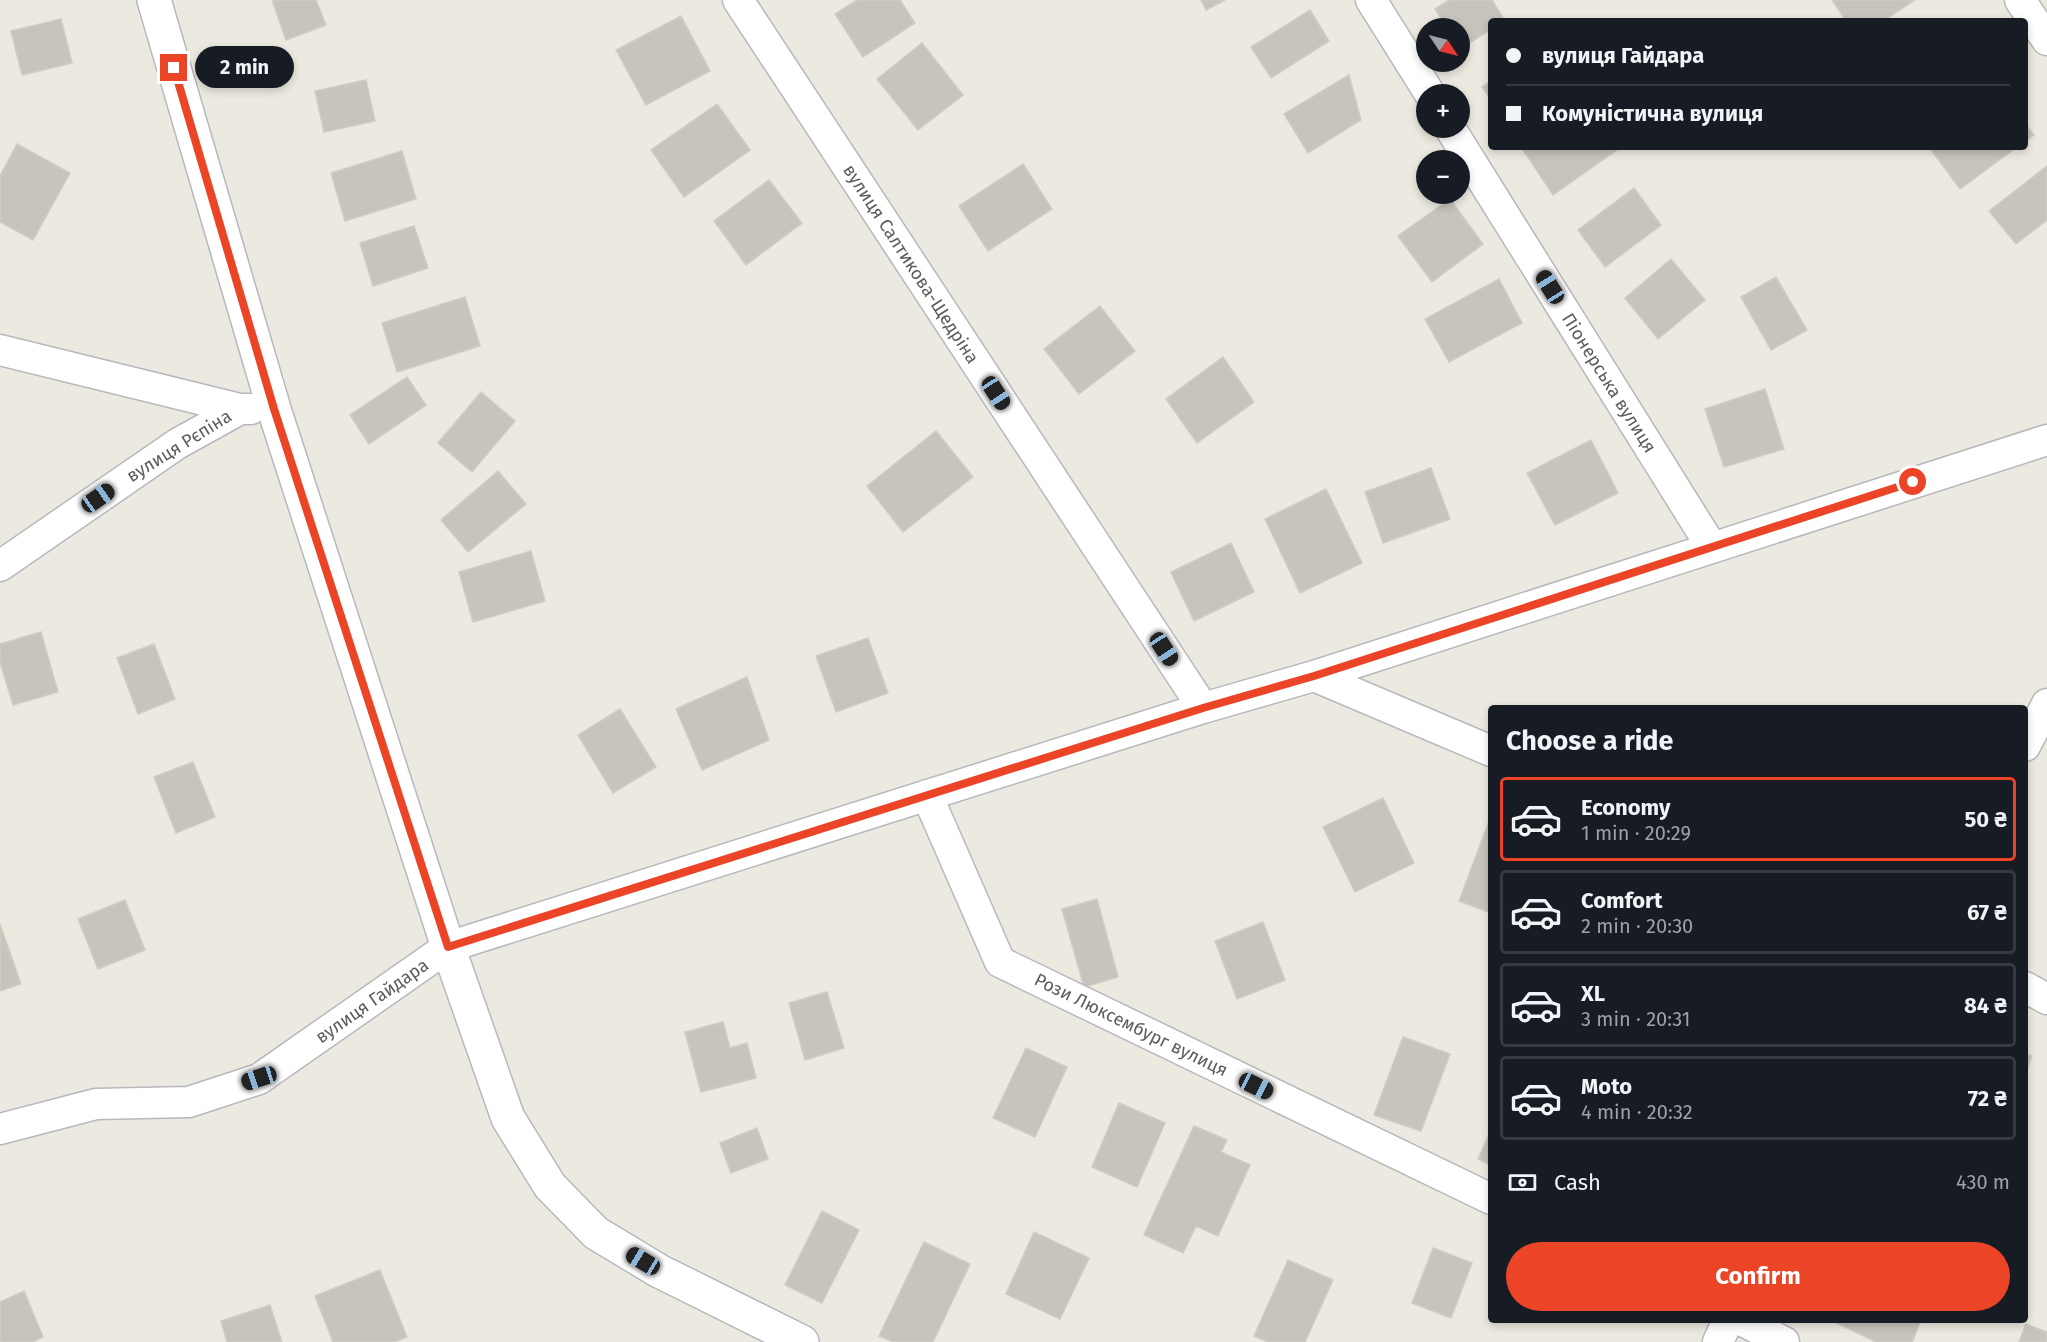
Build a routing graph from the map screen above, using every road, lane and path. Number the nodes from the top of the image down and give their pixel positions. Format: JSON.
{"nodes":[{"id":1,"x":154,"y":0,"type":"edge"},
{"id":2,"x":738,"y":0,"type":"edge"},
{"id":3,"x":1371,"y":0,"type":"edge"},
{"id":4,"x":2020,"y":0,"type":"edge"},
{"id":5,"x":2047,"y":39,"type":"edge"},
{"id":6,"x":1424,"y":84,"type":"edge"},
{"id":7,"x":1456,"y":138,"type":"edge"},
{"id":8,"x":0,"y":350,"type":"edge"},
{"id":9,"x":240,"y":409,"type":"junction"},
{"id":10,"x":274,"y":409,"type":"junction"},
{"id":11,"x":2047,"y":440,"type":"edge"},
{"id":12,"x":1711,"y":546,"type":"junction"},
{"id":13,"x":0,"y":566,"type":"edge"},
{"id":14,"x":1314,"y":676,"type":"junction"},
{"id":15,"x":2047,"y":704,"type":"edge"},
{"id":16,"x":1203,"y":708,"type":"junction"},
{"id":17,"x":2028,"y":740,"type":"edge"},
{"id":18,"x":1488,"y":750,"type":"edge"},
{"id":19,"x":927,"y":795,"type":"junction"},
{"id":20,"x":448,"y":947,"type":"junction"},
{"id":21,"x":2028,"y":989,"type":"edge"},
{"id":22,"x":2047,"y":999,"type":"edge"},
{"id":23,"x":0,"y":1129,"type":"edge"},
{"id":24,"x":1488,"y":1198,"type":"edge"},
{"id":25,"x":1727,"y":1323,"type":"edge"},
{"id":26,"x":1747,"y":1323,"type":"edge"},
{"id":27,"x":802,"y":1342,"type":"edge"},
{"id":28,"x":1718,"y":1342,"type":"edge"},
{"id":29,"x":1784,"y":1342,"type":"edge"}],
"edges":[{"from":1,"to":10,"type":"street"},
{"from":2,"to":16,"type":"street","name":"вулиця Салтикова-Щедріна"},
{"from":3,"to":6,"type":"street"},
{"from":4,"to":5,"type":"street"},
{"from":7,"to":12,"type":"street","name":"Піонерська вулиця"},
{"from":8,"to":9,"type":"street"},
{"from":9,"to":10,"type":"street"},
{"from":9,"to":13,"type":"street","name":"вулиця Рєпіна"},
{"from":10,"to":20,"type":"street"},
{"from":11,"to":12,"type":"street","name":"вулиця Гайдара"},
{"from":12,"to":14,"type":"street","name":"вулиця Гайдара"},
{"from":14,"to":16,"type":"street","name":"вулиця Гайдара"},
{"from":14,"to":18,"type":"street"},
{"from":15,"to":17,"type":"street"},
{"from":16,"to":19,"type":"street","name":"вулиця Гайдара"},
{"from":19,"to":20,"type":"street","name":"вулиця Гайдара"},
{"from":19,"to":24,"type":"street","name":"Рози Люксембург вулиця"},
{"from":20,"to":23,"type":"street","name":"вулиця Гайдара"},
{"from":20,"to":27,"type":"street"},
{"from":21,"to":22,"type":"street"},
{"from":25,"to":28,"type":"street"},
{"from":26,"to":29,"type":"street"}]}
